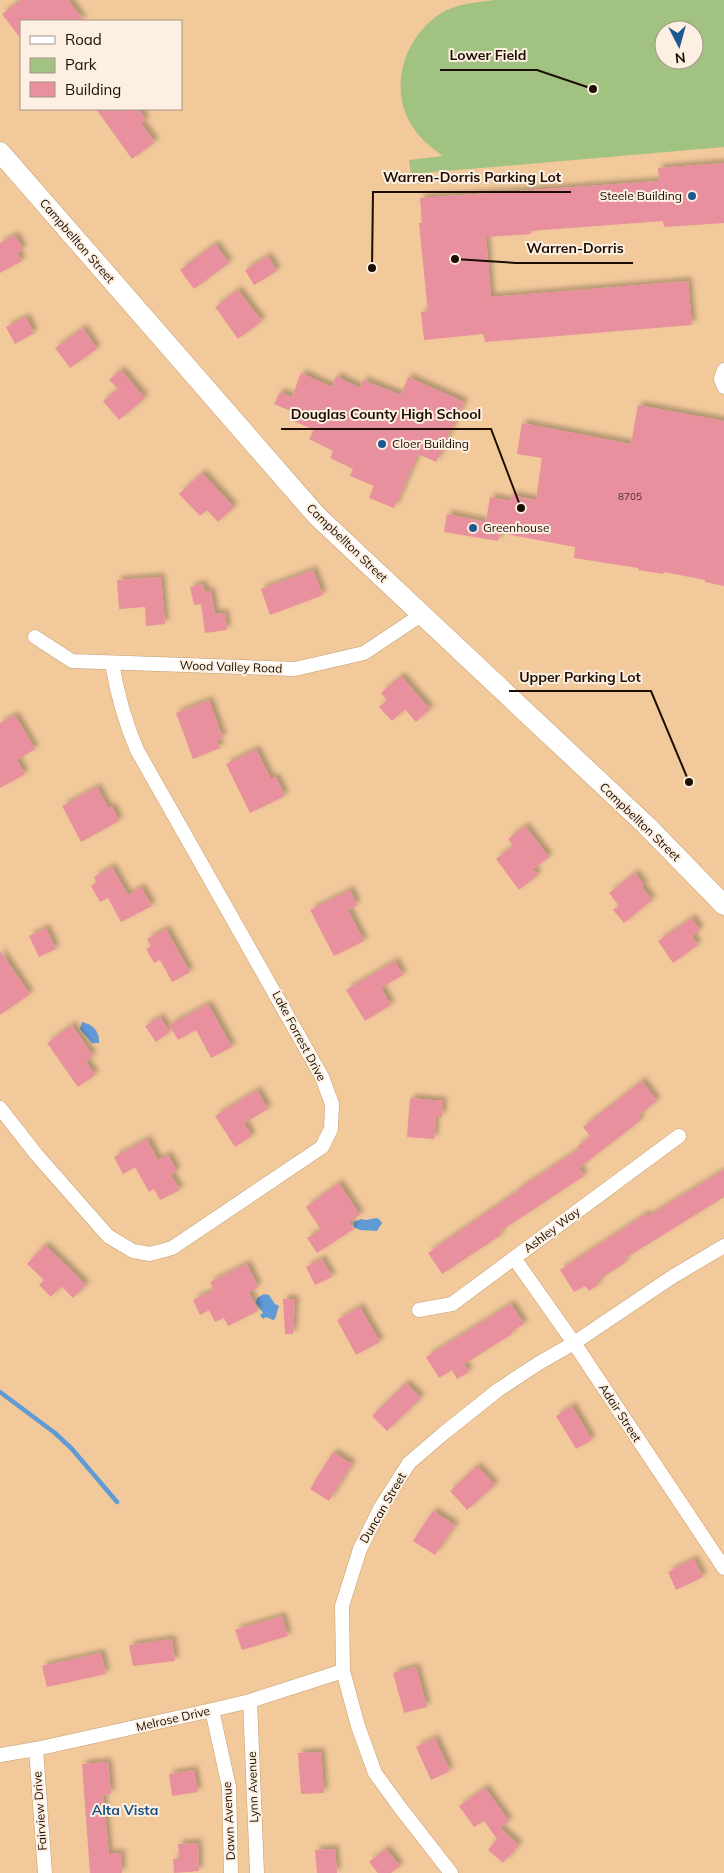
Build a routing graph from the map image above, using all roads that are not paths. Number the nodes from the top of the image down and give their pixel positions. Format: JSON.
{"nodes":[{"id":1,"x":0,"y":152,"type":"edge"},
{"id":2,"x":724,"y":370,"type":"edge"},
{"id":3,"x":724,"y":387,"type":"edge"},
{"id":4,"x":421,"y":615,"type":"junction"},
{"id":5,"x":35,"y":637,"type":"dead end"},
{"id":6,"x":112,"y":663,"type":"junction"},
{"id":7,"x":724,"y":905,"type":"edge"},
{"id":8,"x":0,"y":1108,"type":"edge"},
{"id":9,"x":679,"y":1136,"type":"dead end"},
{"id":10,"x":724,"y":1246,"type":"edge"},
{"id":11,"x":514,"y":1258,"type":"junction"},
{"id":12,"x":419,"y":1310,"type":"dead end"},
{"id":13,"x":574,"y":1343,"type":"junction"},
{"id":14,"x":724,"y":1568,"type":"edge"},
{"id":15,"x":343,"y":1671,"type":"junction"},
{"id":16,"x":250,"y":1700,"type":"junction"},
{"id":17,"x":212,"y":1710,"type":"junction"},
{"id":18,"x":36,"y":1749,"type":"junction"},
{"id":19,"x":0,"y":1755,"type":"edge"},
{"id":20,"x":44,"y":1873,"type":"edge"},
{"id":21,"x":231,"y":1873,"type":"edge"},
{"id":22,"x":257,"y":1873,"type":"edge"},
{"id":23,"x":451,"y":1873,"type":"edge"}],
"edges":[{"from":1,"to":4,"type":"main road","name":"Campbellton Street"},
{"from":2,"to":3,"type":"street"},
{"from":4,"to":6,"type":"street","name":"Wood Valley Road"},
{"from":4,"to":7,"type":"main road","name":"Campbellton Street"},
{"from":5,"to":6,"type":"street","name":"Wood Valley Road"},
{"from":6,"to":8,"type":"street","name":"Lake Forrest Drive"},
{"from":9,"to":11,"type":"street","name":"Ashley Way"},
{"from":10,"to":13,"type":"street","name":"Duncan Street"},
{"from":11,"to":12,"type":"street","name":"Ashley Way"},
{"from":11,"to":13,"type":"street","name":"Adair Street"},
{"from":13,"to":14,"type":"street","name":"Adair Street"},
{"from":13,"to":15,"type":"street","name":"Duncan Street"},
{"from":15,"to":16,"type":"street","name":"Melrose Drive"},
{"from":15,"to":23,"type":"street","name":"Duncan Street"},
{"from":16,"to":17,"type":"street","name":"Melrose Drive"},
{"from":16,"to":22,"type":"street","name":"Lynn Avenue"},
{"from":17,"to":18,"type":"street","name":"Melrose Drive"},
{"from":17,"to":21,"type":"street","name":"Dawn Avenue"},
{"from":18,"to":19,"type":"street","name":"Melrose Drive"},
{"from":18,"to":20,"type":"street","name":"Fairview Drive"}]}
